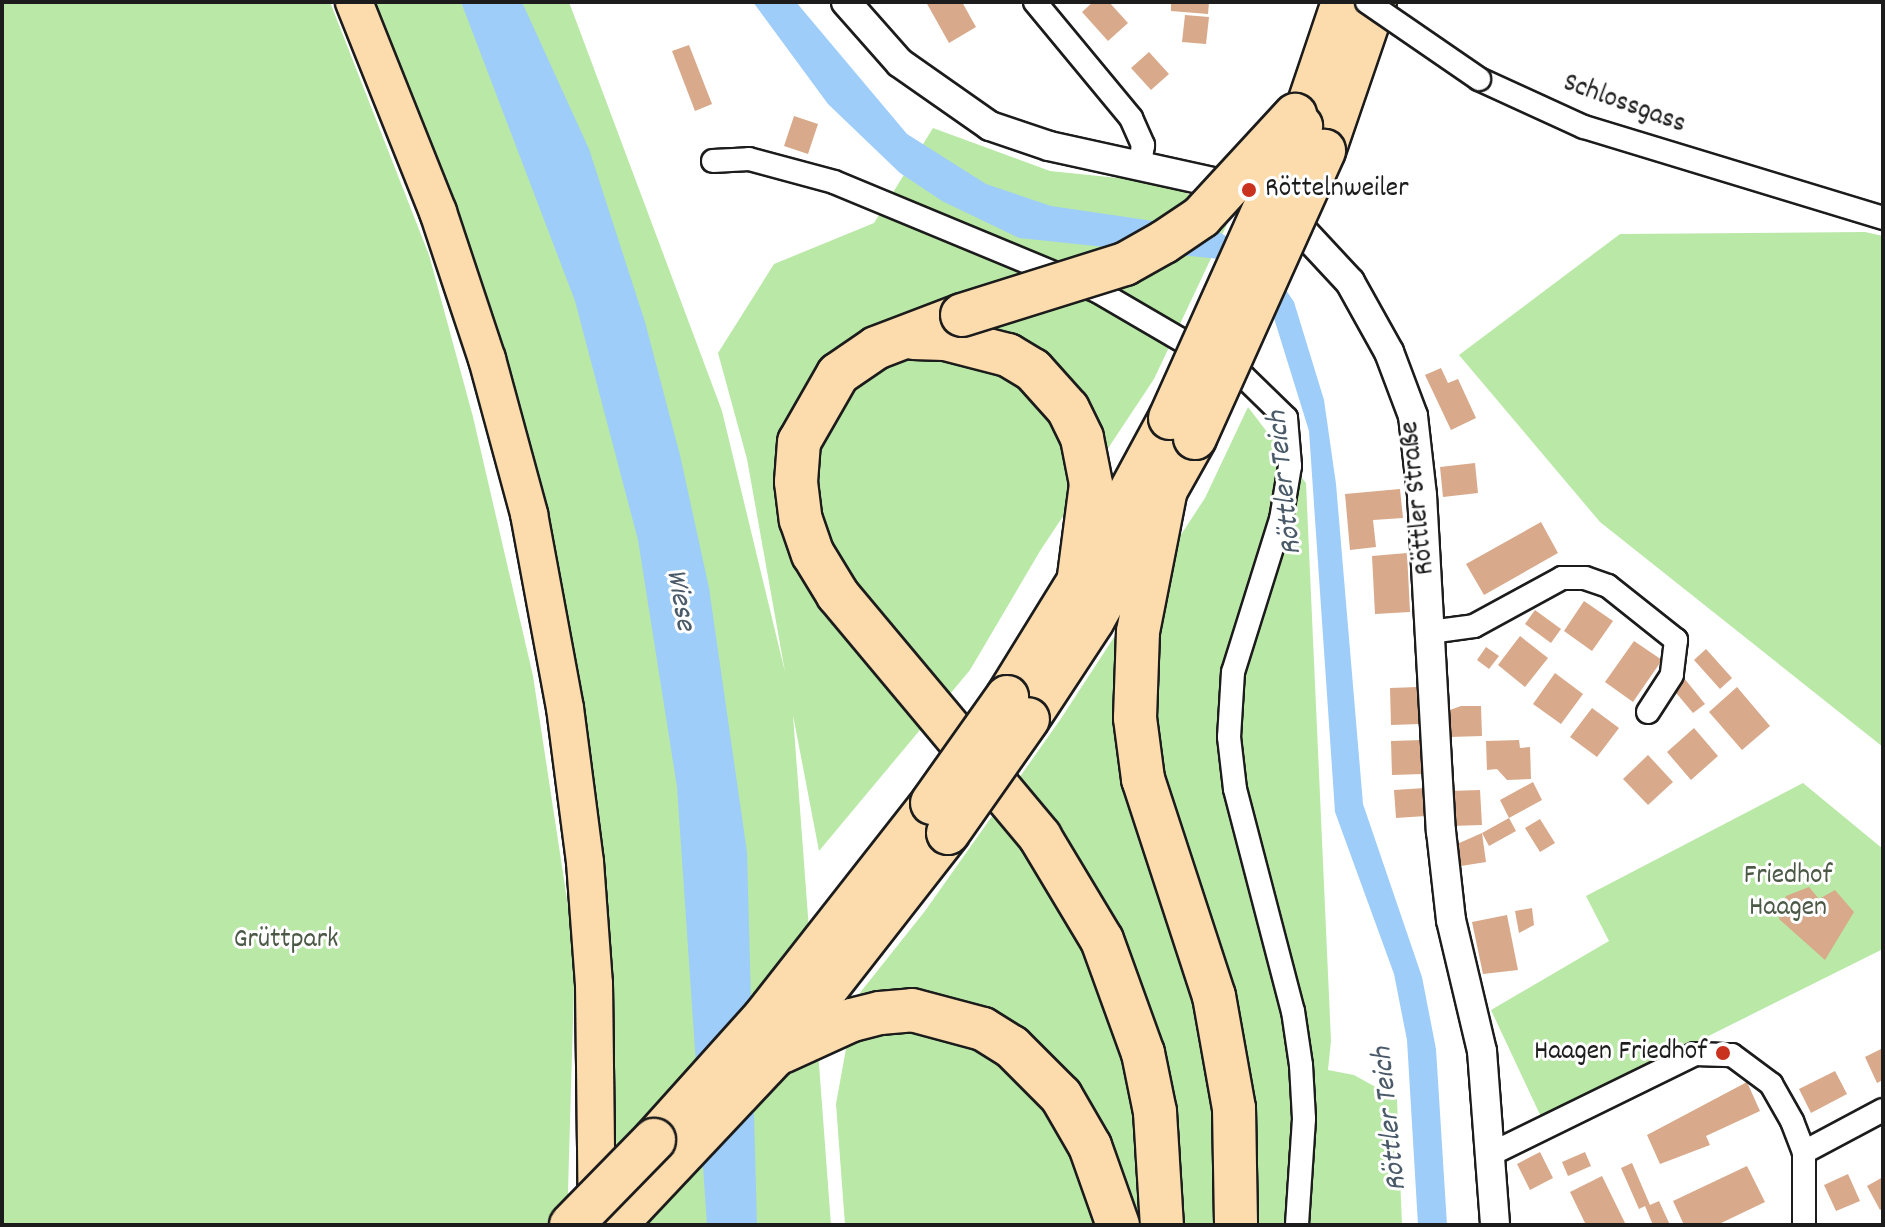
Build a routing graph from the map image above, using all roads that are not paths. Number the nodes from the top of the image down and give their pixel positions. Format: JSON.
{"nodes":[{"id":1,"x":354,"y":2,"type":"edge"},
{"id":2,"x":846,"y":2,"type":"edge"},
{"id":3,"x":1035,"y":2,"type":"edge"},
{"id":4,"x":1343,"y":2,"type":"edge"},
{"id":5,"x":1367,"y":2,"type":"edge"},
{"id":6,"x":1375,"y":2,"type":"edge"},
{"id":7,"x":1308,"y":121,"type":"junction"},
{"id":8,"x":713,"y":161,"type":"dead end"},
{"id":9,"x":1140,"y":163,"type":"junction"},
{"id":10,"x":1883,"y":218,"type":"edge"},
{"id":11,"x":904,"y":338,"type":"junction"},
{"id":12,"x":1183,"y":428,"type":"junction"},
{"id":13,"x":1165,"y":494,"type":"junction"},
{"id":14,"x":1078,"y":584,"type":"junction"},
{"id":15,"x":1430,"y":632,"type":"junction"},
{"id":16,"x":1018,"y":708,"type":"junction"},
{"id":17,"x":1648,"y":712,"type":"dead end"},
{"id":18,"x":871,"y":908,"type":"junction"},
{"id":19,"x":774,"y":1056,"type":"junction"},
{"id":20,"x":1883,"y":1110,"type":"edge"},
{"id":21,"x":1804,"y":1152,"type":"junction"},
{"id":22,"x":1491,"y":1154,"type":"junction"},
{"id":23,"x":571,"y":1225,"type":"edge"},
{"id":24,"x":597,"y":1225,"type":"edge"},
{"id":25,"x":615,"y":1225,"type":"edge"},
{"id":26,"x":1118,"y":1225,"type":"edge"},
{"id":27,"x":1162,"y":1225,"type":"edge"},
{"id":28,"x":1236,"y":1225,"type":"edge"},
{"id":29,"x":1297,"y":1225,"type":"edge"},
{"id":30,"x":1495,"y":1225,"type":"edge"},
{"id":31,"x":1804,"y":1225,"type":"edge"}],
"edges":[{"from":1,"to":24,"type":"main road"},
{"from":2,"to":9,"type":"street","name":"Röttler Straße"},
{"from":3,"to":9,"type":"street"},
{"from":4,"to":7,"type":"highway"},
{"from":5,"to":10,"type":"street","name":"Schlossgass","bridge":true},
{"from":6,"to":7,"type":"highway"},
{"from":7,"to":11,"type":"highway","bridge":true},
{"from":7,"to":12,"type":"highway","bridge":true},
{"from":8,"to":29,"type":"street"},
{"from":9,"to":15,"type":"street","name":"Röttler Straße"},
{"from":11,"to":14,"type":"highway"},
{"from":11,"to":27,"type":"highway"},
{"from":12,"to":13,"type":"highway"},
{"from":12,"to":14,"type":"highway"},
{"from":13,"to":16,"type":"highway"},
{"from":13,"to":28,"type":"highway"},
{"from":14,"to":16,"type":"highway"},
{"from":15,"to":17,"type":"street"},
{"from":15,"to":22,"type":"street","name":"Röttler Straße"},
{"from":16,"to":18,"type":"highway","bridge":true},
{"from":18,"to":19,"type":"highway"},
{"from":18,"to":23,"type":"highway","bridge":true},
{"from":19,"to":25,"type":"highway"},
{"from":19,"to":26,"type":"highway"},
{"from":20,"to":21,"type":"street"},
{"from":21,"to":22,"type":"street"},
{"from":21,"to":31,"type":"street"},
{"from":22,"to":30,"type":"street","name":"Röttler Straße"}]}
